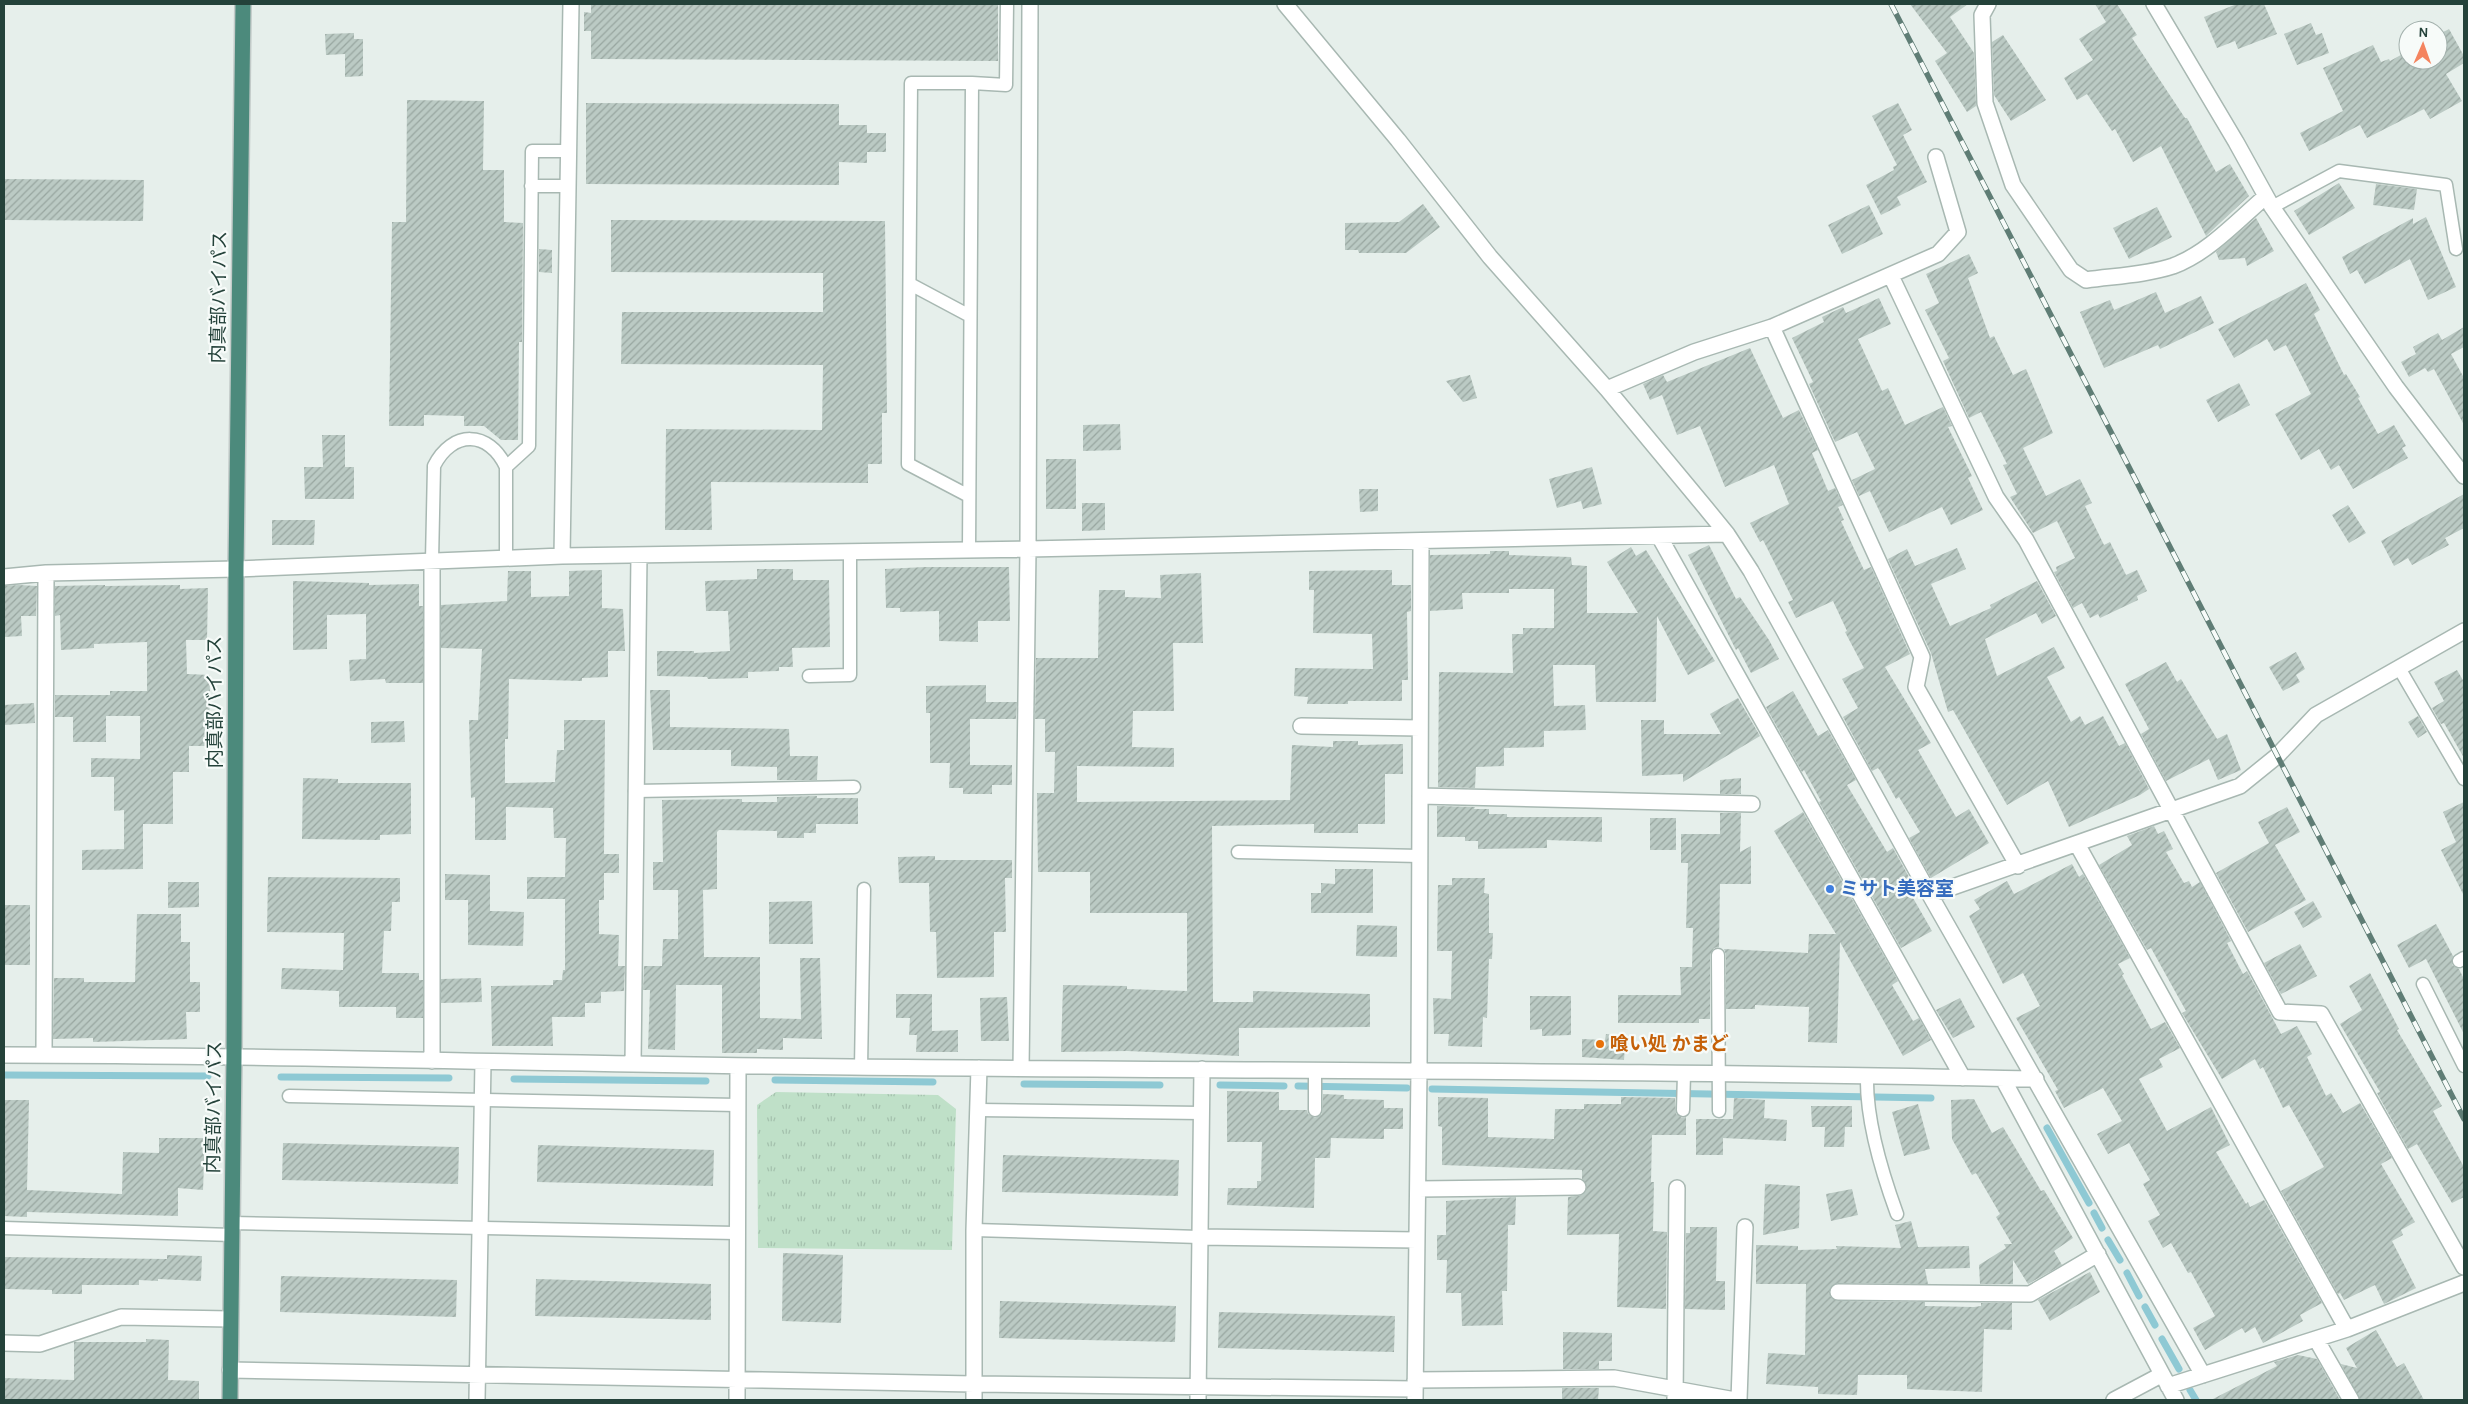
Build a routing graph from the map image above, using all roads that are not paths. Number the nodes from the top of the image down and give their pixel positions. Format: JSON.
{"nodes":[{"id":1,"x":244,"y":4,"type":"edge"},
{"id":2,"x":571,"y":4,"type":"edge"},
{"id":3,"x":1007,"y":4,"type":"edge"},
{"id":4,"x":1030,"y":4,"type":"edge"},
{"id":5,"x":1285,"y":4,"type":"edge"},
{"id":6,"x":1988,"y":4,"type":"edge"},
{"id":7,"x":2154,"y":4,"type":"edge"},
{"id":8,"x":972,"y":83,"type":"junction"},
{"id":9,"x":569,"y":151,"type":"junction"},
{"id":10,"x":1936,"y":157,"type":"dead end"},
{"id":11,"x":531,"y":186,"type":"junction"},
{"id":12,"x":568,"y":186,"type":"junction"},
{"id":13,"x":2269,"y":202,"type":"junction"},
{"id":14,"x":2456,"y":248,"type":"dead end"},
{"id":15,"x":1891,"y":276,"type":"junction"},
{"id":16,"x":910,"y":284,"type":"junction"},
{"id":17,"x":970,"y":316,"type":"junction"},
{"id":18,"x":1772,"y":327,"type":"junction"},
{"id":19,"x":1607,"y":389,"type":"junction"},
{"id":20,"x":506,"y":466,"type":"junction"},
{"id":21,"x":2464,"y":476,"type":"edge"},
{"id":22,"x":969,"y":496,"type":"junction"},
{"id":23,"x":1727,"y":534,"type":"junction"},
{"id":24,"x":1659,"y":536,"type":"junction"},
{"id":25,"x":1421,"y":541,"type":"junction"},
{"id":26,"x":1028,"y":549,"type":"junction"},
{"id":27,"x":969,"y":550,"type":"junction"},
{"id":28,"x":850,"y":552,"type":"junction"},
{"id":29,"x":639,"y":555,"type":"junction"},
{"id":30,"x":562,"y":556,"type":"junction"},
{"id":31,"x":506,"y":559,"type":"junction"},
{"id":32,"x":432,"y":561,"type":"junction"},
{"id":33,"x":236,"y":569,"type":"junction"},
{"id":34,"x":46,"y":573,"type":"junction"},
{"id":35,"x":4,"y":577,"type":"edge"},
{"id":36,"x":2464,"y":630,"type":"edge"},
{"id":37,"x":2399,"y":668,"type":"junction"},
{"id":38,"x":809,"y":676,"type":"dead end"},
{"id":39,"x":1301,"y":726,"type":"dead end"},
{"id":40,"x":1420,"y":728,"type":"junction"},
{"id":41,"x":2464,"y":779,"type":"edge"},
{"id":42,"x":854,"y":787,"type":"dead end"},
{"id":43,"x":635,"y":791,"type":"junction"},
{"id":44,"x":1420,"y":796,"type":"junction"},
{"id":45,"x":1752,"y":804,"type":"dead end"},
{"id":46,"x":2170,"y":811,"type":"junction"},
{"id":47,"x":2077,"y":844,"type":"junction"},
{"id":48,"x":1238,"y":852,"type":"dead end"},
{"id":49,"x":1420,"y":856,"type":"junction"},
{"id":50,"x":2018,"y":866,"type":"junction"},
{"id":51,"x":864,"y":889,"type":"dead end"},
{"id":52,"x":1930,"y":895,"type":"junction"},
{"id":53,"x":1718,"y":955,"type":"dead end"},
{"id":54,"x":2423,"y":984,"type":"dead end"},
{"id":55,"x":2459,"y":1043,"type":"edge"},
{"id":56,"x":44,"y":1055,"type":"junction"},
{"id":57,"x":4,"y":1056,"type":"edge"},
{"id":58,"x":234,"y":1057,"type":"junction"},
{"id":59,"x":432,"y":1061,"type":"junction"},
{"id":60,"x":483,"y":1062,"type":"junction"},
{"id":61,"x":634,"y":1064,"type":"junction"},
{"id":62,"x":738,"y":1066,"type":"junction"},
{"id":63,"x":2464,"y":1066,"type":"edge"},
{"id":64,"x":861,"y":1068,"type":"junction"},
{"id":65,"x":979,"y":1068,"type":"junction"},
{"id":66,"x":1021,"y":1068,"type":"junction"},
{"id":67,"x":1202,"y":1069,"type":"junction"},
{"id":68,"x":1419,"y":1071,"type":"junction"},
{"id":69,"x":1963,"y":1078,"type":"junction"},
{"id":70,"x":2003,"y":1078,"type":"junction"},
{"id":71,"x":2036,"y":1079,"type":"junction"},
{"id":72,"x":1315,"y":1081,"type":"junction"},
{"id":73,"x":1867,"y":1083,"type":"junction"},
{"id":74,"x":1719,"y":1093,"type":"junction"},
{"id":75,"x":289,"y":1096,"type":"dead end"},
{"id":76,"x":482,"y":1100,"type":"junction"},
{"id":77,"x":738,"y":1105,"type":"junction"},
{"id":78,"x":978,"y":1110,"type":"junction"},
{"id":79,"x":1315,"y":1110,"type":"dead end"},
{"id":80,"x":1201,"y":1113,"type":"junction"},
{"id":81,"x":1578,"y":1187,"type":"dead end"},
{"id":82,"x":1677,"y":1188,"type":"dead end"},
{"id":83,"x":1418,"y":1189,"type":"junction"},
{"id":84,"x":1897,"y":1214,"type":"dead end"},
{"id":85,"x":480,"y":1227,"type":"junction"},
{"id":86,"x":1744,"y":1227,"type":"dead end"},
{"id":87,"x":4,"y":1228,"type":"edge"},
{"id":88,"x":232,"y":1229,"type":"junction"},
{"id":89,"x":974,"y":1230,"type":"junction"},
{"id":90,"x":736,"y":1233,"type":"junction"},
{"id":91,"x":1199,"y":1236,"type":"junction"},
{"id":92,"x":1417,"y":1240,"type":"junction"},
{"id":93,"x":2098,"y":1254,"type":"junction"},
{"id":94,"x":2464,"y":1267,"type":"edge"},
{"id":95,"x":2464,"y":1283,"type":"edge"},
{"id":96,"x":1838,"y":1292,"type":"dead end"},
{"id":97,"x":230,"y":1320,"type":"junction"},
{"id":98,"x":2347,"y":1330,"type":"junction"},
{"id":99,"x":2316,"y":1339,"type":"junction"},
{"id":100,"x":4,"y":1343,"type":"edge"},
{"id":101,"x":230,"y":1370,"type":"junction"},
{"id":102,"x":477,"y":1374,"type":"junction"},
{"id":103,"x":2203,"y":1375,"type":"junction"},
{"id":104,"x":737,"y":1380,"type":"junction"},
{"id":105,"x":2164,"y":1381,"type":"junction"},
{"id":106,"x":974,"y":1384,"type":"junction"},
{"id":107,"x":1415,"y":1389,"type":"edge"},
{"id":108,"x":1198,"y":1393,"type":"edge"},
{"id":109,"x":1675,"y":1395,"type":"edge"},
{"id":110,"x":230,"y":1400,"type":"edge"},
{"id":111,"x":477,"y":1400,"type":"edge"},
{"id":112,"x":737,"y":1400,"type":"edge"},
{"id":113,"x":974,"y":1400,"type":"edge"},
{"id":114,"x":1735,"y":1400,"type":"edge"},
{"id":115,"x":1739,"y":1400,"type":"edge"},
{"id":116,"x":2114,"y":1400,"type":"edge"},
{"id":117,"x":2176,"y":1400,"type":"edge"},
{"id":118,"x":2351,"y":1400,"type":"edge"}],
"edges":[{"from":1,"to":33,"type":"highway","name":"内真部バイパス"},
{"from":2,"to":9,"type":"street"},
{"from":3,"to":8,"type":"lane"},
{"from":4,"to":26,"type":"street"},
{"from":5,"to":19,"type":"street"},
{"from":6,"to":13,"type":"street"},
{"from":7,"to":13,"type":"street"},
{"from":8,"to":16,"type":"lane"},
{"from":8,"to":17,"type":"lane"},
{"from":9,"to":11,"type":"lane"},
{"from":9,"to":12,"type":"street"},
{"from":10,"to":15,"type":"street"},
{"from":11,"to":12,"type":"lane"},
{"from":11,"to":20,"type":"lane"},
{"from":12,"to":30,"type":"street"},
{"from":13,"to":14,"type":"lane"},
{"from":13,"to":21,"type":"street"},
{"from":15,"to":18,"type":"street"},
{"from":15,"to":46,"type":"street"},
{"from":16,"to":17,"type":"lane"},
{"from":16,"to":22,"type":"lane"},
{"from":17,"to":22,"type":"lane"},
{"from":18,"to":19,"type":"street"},
{"from":18,"to":50,"type":"street"},
{"from":19,"to":23,"type":"street"},
{"from":20,"to":31,"type":"lane"},
{"from":20,"to":32,"type":"lane"},
{"from":22,"to":27,"type":"lane"},
{"from":23,"to":24,"type":"street"},
{"from":23,"to":52,"type":"street"},
{"from":24,"to":25,"type":"street"},
{"from":24,"to":69,"type":"street"},
{"from":25,"to":26,"type":"street"},
{"from":25,"to":40,"type":"street"},
{"from":26,"to":27,"type":"street"},
{"from":26,"to":66,"type":"street"},
{"from":27,"to":28,"type":"street"},
{"from":28,"to":29,"type":"street"},
{"from":28,"to":38,"type":"lane"},
{"from":29,"to":30,"type":"street"},
{"from":29,"to":43,"type":"street"},
{"from":30,"to":31,"type":"street"},
{"from":31,"to":32,"type":"street"},
{"from":32,"to":33,"type":"street"},
{"from":32,"to":59,"type":"street"},
{"from":33,"to":34,"type":"street"},
{"from":33,"to":58,"type":"highway","name":"内真部バイパス"},
{"from":34,"to":35,"type":"street"},
{"from":34,"to":56,"type":"street"},
{"from":36,"to":37,"type":"street"},
{"from":37,"to":41,"type":"lane"},
{"from":37,"to":46,"type":"street"},
{"from":39,"to":40,"type":"street"},
{"from":40,"to":44,"type":"street"},
{"from":42,"to":43,"type":"lane"},
{"from":43,"to":61,"type":"street"},
{"from":44,"to":45,"type":"street"},
{"from":44,"to":49,"type":"street"},
{"from":46,"to":47,"type":"street"},
{"from":46,"to":94,"type":"street"},
{"from":47,"to":50,"type":"street"},
{"from":47,"to":98,"type":"street"},
{"from":48,"to":49,"type":"lane"},
{"from":49,"to":68,"type":"street"},
{"from":50,"to":52,"type":"street"},
{"from":51,"to":64,"type":"lane"},
{"from":52,"to":71,"type":"street"},
{"from":53,"to":74,"type":"lane"},
{"from":54,"to":55,"type":"lane"},
{"from":55,"to":63,"type":"lane"},
{"from":56,"to":57,"type":"street"},
{"from":56,"to":58,"type":"street"},
{"from":58,"to":59,"type":"street"},
{"from":58,"to":88,"type":"highway","name":"内真部バイパス"},
{"from":59,"to":60,"type":"street"},
{"from":60,"to":61,"type":"street"},
{"from":60,"to":76,"type":"street"},
{"from":61,"to":62,"type":"street"},
{"from":62,"to":64,"type":"street"},
{"from":62,"to":77,"type":"street"},
{"from":64,"to":65,"type":"street"},
{"from":65,"to":66,"type":"street"},
{"from":65,"to":78,"type":"street"},
{"from":66,"to":67,"type":"street"},
{"from":67,"to":72,"type":"street"},
{"from":67,"to":80,"type":"street"},
{"from":68,"to":72,"type":"street"},
{"from":68,"to":74,"type":"street"},
{"from":68,"to":83,"type":"street"},
{"from":69,"to":70,"type":"street"},
{"from":69,"to":73,"type":"street"},
{"from":70,"to":71,"type":"street"},
{"from":70,"to":93,"type":"street"},
{"from":71,"to":103,"type":"street"},
{"from":72,"to":79,"type":"lane"},
{"from":73,"to":74,"type":"street"},
{"from":73,"to":84,"type":"lane"},
{"from":75,"to":76,"type":"lane"},
{"from":76,"to":77,"type":"lane"},
{"from":76,"to":85,"type":"street"},
{"from":77,"to":90,"type":"street"},
{"from":78,"to":80,"type":"lane"},
{"from":78,"to":89,"type":"street"},
{"from":80,"to":91,"type":"street"},
{"from":81,"to":83,"type":"street"},
{"from":82,"to":109,"type":"street"},
{"from":83,"to":92,"type":"street"},
{"from":85,"to":88,"type":"lane"},
{"from":85,"to":90,"type":"lane"},
{"from":85,"to":102,"type":"street"},
{"from":86,"to":115,"type":"street"},
{"from":87,"to":88,"type":"lane"},
{"from":88,"to":97,"type":"highway","name":"内真部バイパス"},
{"from":89,"to":91,"type":"lane"},
{"from":89,"to":106,"type":"street"},
{"from":90,"to":104,"type":"street"},
{"from":91,"to":92,"type":"street"},
{"from":91,"to":108,"type":"street"},
{"from":92,"to":107,"type":"street"},
{"from":93,"to":96,"type":"street"},
{"from":93,"to":105,"type":"street"},
{"from":95,"to":98,"type":"street"},
{"from":97,"to":100,"type":"street"},
{"from":97,"to":101,"type":"highway","name":"内真部バイパス"},
{"from":98,"to":99,"type":"street"},
{"from":99,"to":103,"type":"street"},
{"from":99,"to":118,"type":"street"},
{"from":101,"to":102,"type":"street"},
{"from":101,"to":110,"type":"highway","name":"内真部バイパス"},
{"from":102,"to":104,"type":"street"},
{"from":102,"to":111,"type":"street"},
{"from":103,"to":105,"type":"street"},
{"from":104,"to":106,"type":"street"},
{"from":104,"to":112,"type":"street"},
{"from":105,"to":116,"type":"street"},
{"from":105,"to":117,"type":"street"},
{"from":106,"to":108,"type":"street"},
{"from":106,"to":113,"type":"street"},
{"from":107,"to":108,"type":"street"},
{"from":107,"to":109,"type":"street"},
{"from":109,"to":114,"type":"street"}]}
